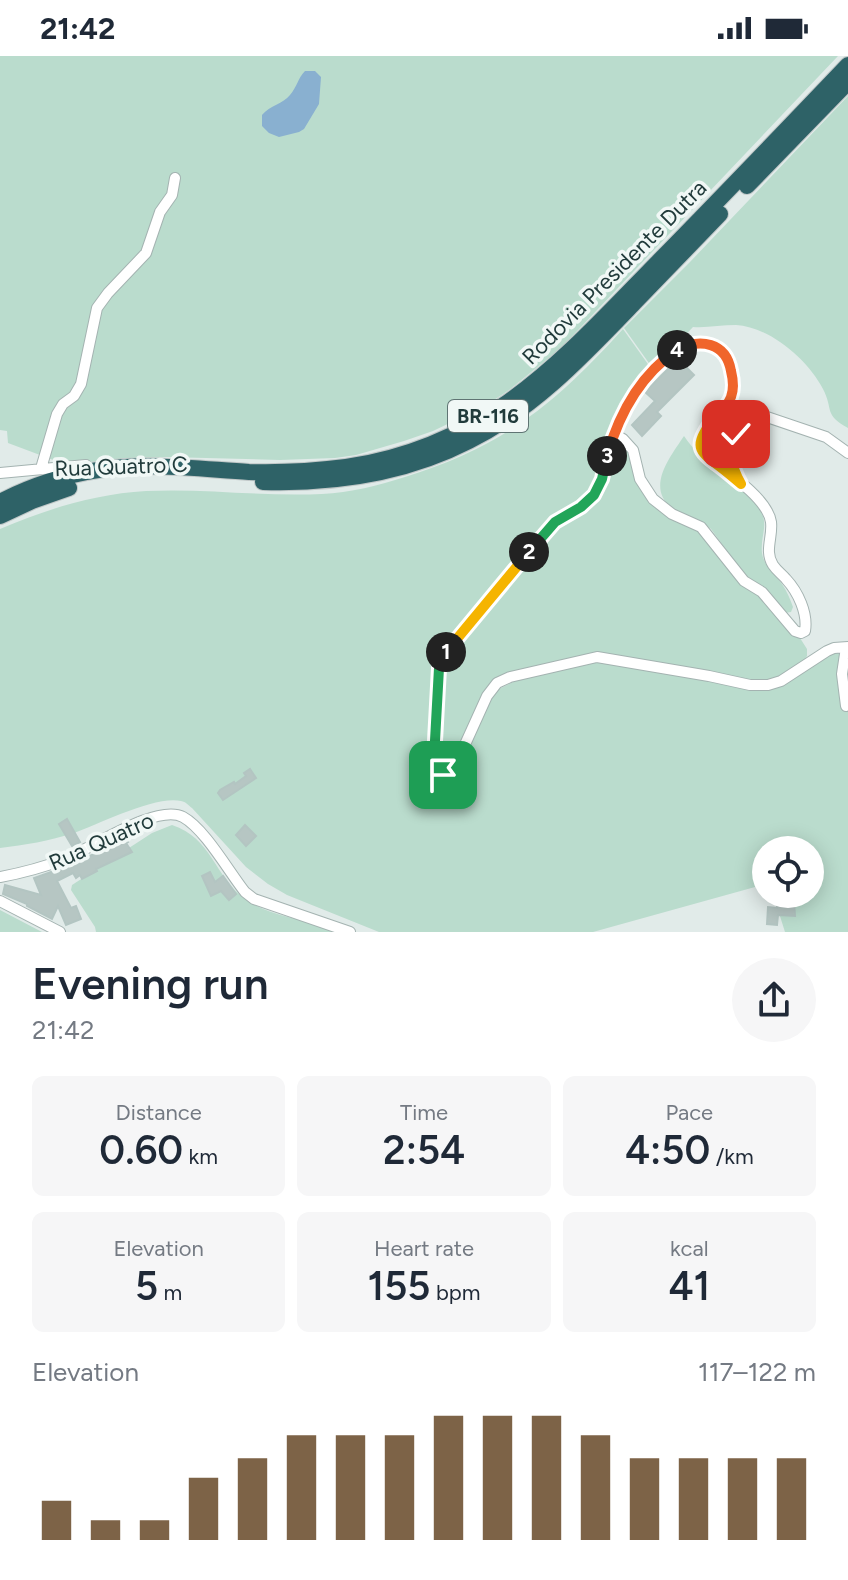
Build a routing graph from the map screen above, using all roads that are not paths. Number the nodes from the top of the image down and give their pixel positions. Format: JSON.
{"nodes":[{"id":1,"x":848,"y":65,"type":"edge"},
{"id":2,"x":848,"y":82,"type":"edge"},
{"id":3,"x":175,"y":178,"type":"dead end"},
{"id":4,"x":614,"y":434,"type":"junction"},
{"id":5,"x":848,"y":453,"type":"edge"},
{"id":6,"x":42,"y":465,"type":"dead end"},
{"id":7,"x":290,"y":471,"type":"junction"},
{"id":8,"x":0,"y":473,"type":"edge"},
{"id":9,"x":741,"y":484,"type":"junction"},
{"id":10,"x":0,"y":502,"type":"edge"},
{"id":11,"x":0,"y":516,"type":"edge"},
{"id":12,"x":848,"y":647,"type":"edge"},
{"id":13,"x":848,"y":653,"type":"edge"},
{"id":14,"x":846,"y":706,"type":"dead end"},
{"id":15,"x":0,"y":877,"type":"edge"},
{"id":16,"x":0,"y":901,"type":"edge"},
{"id":17,"x":60,"y":932,"type":"edge"},
{"id":18,"x":350,"y":932,"type":"edge"}],
"edges":[{"from":1,"to":7,"type":"highway","name":"Rodovia Presidente Dutra","number":"BR-116"},
{"from":2,"to":11,"type":"highway","name":"Rodovia Presidente Dutra","number":"BR-116"},
{"from":3,"to":6,"type":"street"},
{"from":4,"to":9,"type":"street"},
{"from":4,"to":9,"type":"street"},
{"from":4,"to":12,"type":"street"},
{"from":5,"to":9,"type":"street"},
{"from":7,"to":8,"type":"street","name":"Rua Quatro C"},
{"from":7,"to":10,"type":"highway","name":"Rodovia Presidente Dutra","number":"BR-116"},
{"from":13,"to":14,"type":"street"},
{"from":15,"to":18,"type":"street","name":"Rua Quatro"},
{"from":16,"to":17,"type":"street"}]}
